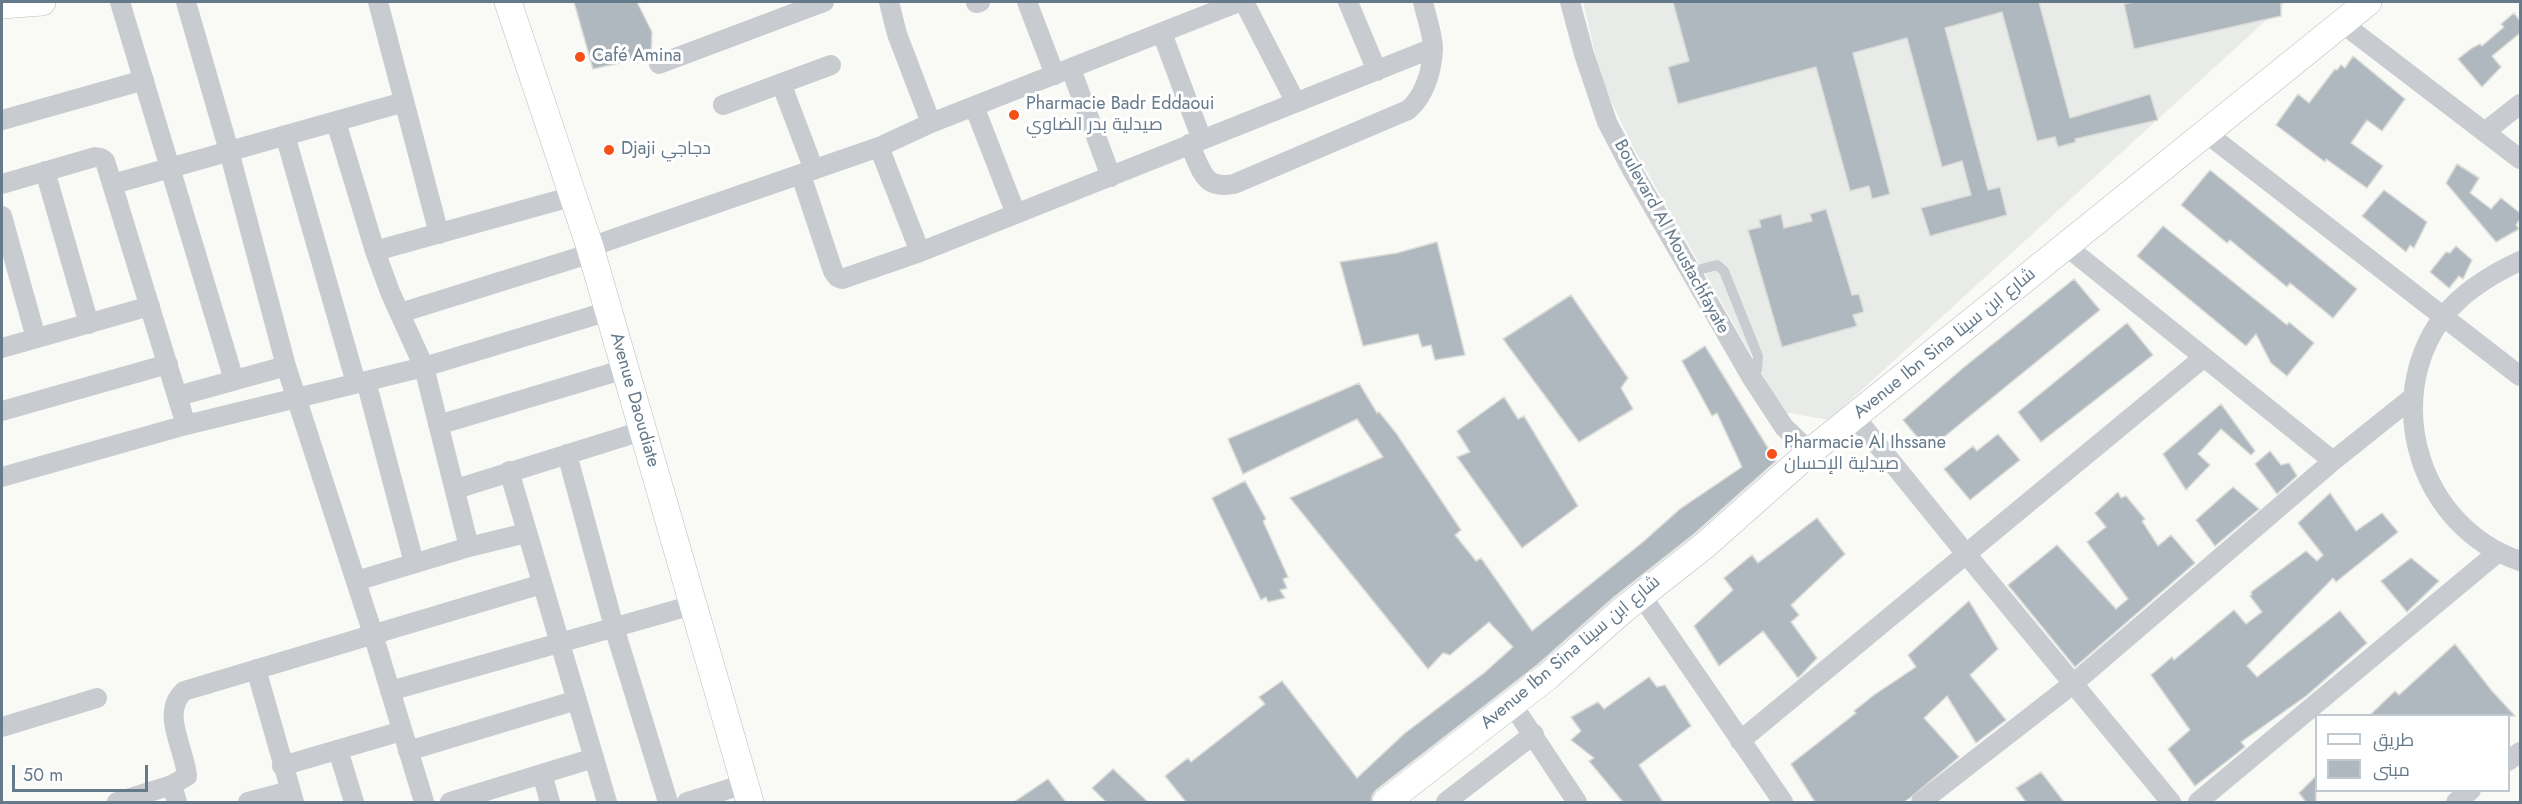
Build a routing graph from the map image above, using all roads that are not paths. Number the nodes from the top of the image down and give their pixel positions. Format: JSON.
{"nodes":[{"id":1,"x":42,"y":2,"type":"edge"},
{"id":2,"x":120,"y":2,"type":"edge"},
{"id":3,"x":186,"y":2,"type":"edge"},
{"id":4,"x":378,"y":2,"type":"edge"},
{"id":5,"x":508,"y":2,"type":"edge"},
{"id":6,"x":824,"y":2,"type":"edge"},
{"id":7,"x":889,"y":2,"type":"edge"},
{"id":8,"x":1028,"y":2,"type":"edge"},
{"id":9,"x":1239,"y":2,"type":"edge"},
{"id":10,"x":1244,"y":2,"type":"edge"},
{"id":11,"x":1348,"y":2,"type":"edge"},
{"id":12,"x":1423,"y":2,"type":"edge"},
{"id":13,"x":1570,"y":2,"type":"edge"},
{"id":14,"x":2368,"y":2,"type":"edge"},
{"id":15,"x":2,"y":6,"type":"edge"},
{"id":16,"x":2342,"y":23,"type":"junction"},
{"id":17,"x":1162,"y":33,"type":"junction"},
{"id":18,"x":1433,"y":48,"type":"junction"},
{"id":19,"x":660,"y":64,"type":"dead end"},
{"id":20,"x":831,"y":65,"type":"dead end"},
{"id":21,"x":1377,"y":71,"type":"junction"},
{"id":22,"x":1063,"y":72,"type":"junction"},
{"id":23,"x":144,"y":80,"type":"junction"},
{"id":24,"x":781,"y":83,"type":"junction"},
{"id":25,"x":1295,"y":101,"type":"junction"},
{"id":26,"x":404,"y":102,"type":"junction"},
{"id":27,"x":2520,"y":104,"type":"edge"},
{"id":28,"x":723,"y":105,"type":"dead end"},
{"id":29,"x":974,"y":106,"type":"junction"},
{"id":30,"x":2,"y":120,"type":"edge"},
{"id":31,"x":336,"y":122,"type":"junction"},
{"id":32,"x":931,"y":123,"type":"junction"},
{"id":33,"x":2486,"y":131,"type":"junction"},
{"id":34,"x":2205,"y":132,"type":"junction"},
{"id":35,"x":285,"y":135,"type":"junction"},
{"id":36,"x":1196,"y":142,"type":"junction"},
{"id":37,"x":879,"y":147,"type":"junction"},
{"id":38,"x":229,"y":151,"type":"junction"},
{"id":39,"x":2520,"y":159,"type":"edge"},
{"id":40,"x":170,"y":168,"type":"junction"},
{"id":41,"x":45,"y":171,"type":"junction"},
{"id":42,"x":808,"y":172,"type":"junction"},
{"id":43,"x":1111,"y":177,"type":"junction"},
{"id":44,"x":2,"y":184,"type":"edge"},
{"id":45,"x":113,"y":184,"type":"junction"},
{"id":46,"x":574,"y":196,"type":"junction"},
{"id":47,"x":1016,"y":214,"type":"junction"},
{"id":48,"x":2,"y":216,"type":"edge"},
{"id":49,"x":440,"y":234,"type":"junction"},
{"id":50,"x":2066,"y":246,"type":"junction"},
{"id":51,"x":591,"y":250,"type":"junction"},
{"id":52,"x":375,"y":251,"type":"junction"},
{"id":53,"x":920,"y":252,"type":"junction"},
{"id":54,"x":2520,"y":261,"type":"edge"},
{"id":55,"x":1690,"y":272,"type":"junction"},
{"id":56,"x":150,"y":306,"type":"junction"},
{"id":57,"x":609,"y":311,"type":"junction"},
{"id":58,"x":400,"y":313,"type":"junction"},
{"id":59,"x":2444,"y":317,"type":"junction"},
{"id":60,"x":89,"y":324,"type":"junction"},
{"id":61,"x":36,"y":339,"type":"junction"},
{"id":62,"x":2,"y":348,"type":"edge"},
{"id":63,"x":2203,"y":358,"type":"junction"},
{"id":64,"x":168,"y":363,"type":"junction"},
{"id":65,"x":286,"y":366,"type":"junction"},
{"id":66,"x":424,"y":367,"type":"junction"},
{"id":67,"x":625,"y":369,"type":"junction"},
{"id":68,"x":2520,"y":376,"type":"edge"},
{"id":69,"x":1752,"y":378,"type":"junction"},
{"id":70,"x":234,"y":380,"type":"junction"},
{"id":71,"x":361,"y":382,"type":"junction"},
{"id":72,"x":178,"y":396,"type":"junction"},
{"id":73,"x":2413,"y":397,"type":"junction"},
{"id":74,"x":296,"y":398,"type":"junction"},
{"id":75,"x":2,"y":411,"type":"edge"},
{"id":76,"x":1855,"y":417,"type":"junction"},
{"id":77,"x":186,"y":425,"type":"junction"},
{"id":78,"x":438,"y":425,"type":"junction"},
{"id":79,"x":642,"y":432,"type":"junction"},
{"id":80,"x":1810,"y":452,"type":"junction"},
{"id":81,"x":567,"y":454,"type":"junction"},
{"id":82,"x":2333,"y":461,"type":"junction"},
{"id":83,"x":508,"y":471,"type":"junction"},
{"id":84,"x":2,"y":477,"type":"edge"},
{"id":85,"x":456,"y":489,"type":"junction"},
{"id":86,"x":526,"y":533,"type":"junction"},
{"id":87,"x":469,"y":547,"type":"junction"},
{"id":88,"x":2497,"y":553,"type":"junction"},
{"id":89,"x":1966,"y":555,"type":"junction"},
{"id":90,"x":2520,"y":561,"type":"edge"},
{"id":91,"x":414,"y":563,"type":"junction"},
{"id":92,"x":356,"y":581,"type":"junction"},
{"id":93,"x":542,"y":584,"type":"junction"},
{"id":94,"x":1641,"y":595,"type":"junction"},
{"id":95,"x":693,"y":605,"type":"junction"},
{"id":96,"x":614,"y":627,"type":"junction"},
{"id":97,"x":373,"y":634,"type":"junction"},
{"id":98,"x":559,"y":642,"type":"junction"},
{"id":99,"x":256,"y":669,"type":"junction"},
{"id":100,"x":2074,"y":683,"type":"junction"},
{"id":101,"x":390,"y":691,"type":"junction"},
{"id":102,"x":97,"y":699,"type":"dead end"},
{"id":103,"x":577,"y":700,"type":"junction"},
{"id":104,"x":1512,"y":704,"type":"junction"},
{"id":105,"x":2,"y":727,"type":"edge"},
{"id":106,"x":402,"y":731,"type":"junction"},
{"id":107,"x":1534,"y":734,"type":"junction"},
{"id":108,"x":1740,"y":741,"type":"junction"},
{"id":109,"x":338,"y":750,"type":"junction"},
{"id":110,"x":408,"y":751,"type":"junction"},
{"id":111,"x":594,"y":758,"type":"junction"},
{"id":112,"x":282,"y":766,"type":"junction"},
{"id":113,"x":542,"y":774,"type":"junction"},
{"id":114,"x":2468,"y":792,"type":"edge"},
{"id":115,"x":748,"y":793,"type":"edge"},
{"id":116,"x":174,"y":794,"type":"edge"},
{"id":117,"x":292,"y":796,"type":"edge"},
{"id":118,"x":117,"y":802,"type":"edge"},
{"id":119,"x":248,"y":802,"type":"edge"},
{"id":120,"x":354,"y":802,"type":"edge"},
{"id":121,"x":424,"y":802,"type":"edge"},
{"id":122,"x":450,"y":802,"type":"edge"},
{"id":123,"x":550,"y":802,"type":"edge"},
{"id":124,"x":607,"y":802,"type":"edge"},
{"id":125,"x":668,"y":802,"type":"edge"},
{"id":126,"x":687,"y":802,"type":"edge"},
{"id":127,"x":1386,"y":802,"type":"edge"},
{"id":128,"x":1446,"y":802,"type":"edge"},
{"id":129,"x":1577,"y":802,"type":"edge"},
{"id":130,"x":1783,"y":802,"type":"edge"},
{"id":131,"x":1921,"y":802,"type":"edge"},
{"id":132,"x":2171,"y":802,"type":"edge"},
{"id":133,"x":2198,"y":802,"type":"edge"},
{"id":134,"x":2456,"y":802,"type":"edge"}],
"edges":[{"from":1,"to":15,"type":"street"},
{"from":2,"to":23,"type":"street"},
{"from":3,"to":38,"type":"street"},
{"from":4,"to":26,"type":"street"},
{"from":5,"to":46,"type":"street","name":"Avenue Daoudiate"},
{"from":6,"to":19,"type":"street"},
{"from":7,"to":32,"type":"street"},
{"from":8,"to":22,"type":"street"},
{"from":9,"to":17,"type":"street"},
{"from":10,"to":25,"type":"street"},
{"from":11,"to":21,"type":"street"},
{"from":12,"to":18,"type":"street"},
{"from":13,"to":55,"type":"street","name":"Boulevard Al Moustachfayate"},
{"from":14,"to":16,"type":"street","name":"Avenue Ibn Sina شارع ابن سينا"},
{"from":16,"to":33,"type":"street"},
{"from":16,"to":34,"type":"street","name":"Avenue Ibn Sina شارع ابن سينا"},
{"from":17,"to":22,"type":"street"},
{"from":17,"to":36,"type":"street"},
{"from":18,"to":21,"type":"street"},
{"from":18,"to":36,"type":"street"},
{"from":20,"to":24,"type":"street"},
{"from":21,"to":25,"type":"street"},
{"from":22,"to":29,"type":"street"},
{"from":22,"to":43,"type":"street"},
{"from":23,"to":30,"type":"street"},
{"from":23,"to":40,"type":"street"},
{"from":24,"to":28,"type":"street"},
{"from":24,"to":42,"type":"street"},
{"from":25,"to":36,"type":"street"},
{"from":26,"to":31,"type":"street"},
{"from":26,"to":49,"type":"street"},
{"from":27,"to":33,"type":"street"},
{"from":29,"to":32,"type":"street"},
{"from":29,"to":47,"type":"street"},
{"from":31,"to":35,"type":"street"},
{"from":31,"to":52,"type":"street"},
{"from":32,"to":37,"type":"street"},
{"from":33,"to":39,"type":"street"},
{"from":34,"to":50,"type":"street","name":"Avenue Ibn Sina شارع ابن سينا"},
{"from":34,"to":59,"type":"street"},
{"from":35,"to":38,"type":"street"},
{"from":35,"to":71,"type":"street"},
{"from":36,"to":43,"type":"street"},
{"from":37,"to":42,"type":"street"},
{"from":37,"to":53,"type":"street"},
{"from":38,"to":40,"type":"street"},
{"from":38,"to":65,"type":"street"},
{"from":40,"to":45,"type":"street"},
{"from":40,"to":70,"type":"street"},
{"from":41,"to":44,"type":"street"},
{"from":41,"to":45,"type":"street"},
{"from":41,"to":60,"type":"street"},
{"from":42,"to":51,"type":"street"},
{"from":42,"to":53,"type":"street"},
{"from":43,"to":47,"type":"street"},
{"from":45,"to":56,"type":"street"},
{"from":46,"to":49,"type":"street"},
{"from":46,"to":51,"type":"street","name":"Avenue Daoudiate"},
{"from":47,"to":53,"type":"street"},
{"from":48,"to":61,"type":"street"},
{"from":49,"to":52,"type":"street"},
{"from":50,"to":63,"type":"street"},
{"from":50,"to":76,"type":"street","name":"Avenue Ibn Sina شارع ابن سينا"},
{"from":51,"to":57,"type":"street","name":"Avenue Daoudiate"},
{"from":51,"to":58,"type":"street"},
{"from":52,"to":58,"type":"street"},
{"from":54,"to":59,"type":"street"},
{"from":55,"to":69,"type":"street","name":"Boulevard Al Moustachfayate"},
{"from":55,"to":69,"type":"lane"},
{"from":56,"to":60,"type":"street"},
{"from":56,"to":64,"type":"street"},
{"from":57,"to":66,"type":"street"},
{"from":57,"to":67,"type":"street","name":"Avenue Daoudiate"},
{"from":58,"to":66,"type":"street"},
{"from":59,"to":68,"type":"street"},
{"from":59,"to":73,"type":"street"},
{"from":60,"to":61,"type":"street"},
{"from":61,"to":62,"type":"street"},
{"from":63,"to":82,"type":"street"},
{"from":63,"to":89,"type":"street"},
{"from":64,"to":72,"type":"street"},
{"from":64,"to":75,"type":"street"},
{"from":65,"to":70,"type":"street"},
{"from":65,"to":74,"type":"street"},
{"from":66,"to":71,"type":"street"},
{"from":66,"to":78,"type":"street"},
{"from":67,"to":78,"type":"street"},
{"from":67,"to":79,"type":"street","name":"Avenue Daoudiate"},
{"from":69,"to":80,"type":"street","name":"Boulevard Al Moustachfayate"},
{"from":70,"to":72,"type":"street"},
{"from":71,"to":74,"type":"street"},
{"from":71,"to":91,"type":"street"},
{"from":72,"to":77,"type":"street"},
{"from":73,"to":82,"type":"street"},
{"from":73,"to":88,"type":"street"},
{"from":74,"to":77,"type":"street"},
{"from":74,"to":92,"type":"street"},
{"from":76,"to":80,"type":"street","name":"Avenue Ibn Sina شارع ابن سينا"},
{"from":76,"to":89,"type":"street"},
{"from":77,"to":84,"type":"street"},
{"from":78,"to":85,"type":"street"},
{"from":79,"to":81,"type":"street"},
{"from":79,"to":95,"type":"street","name":"Avenue Daoudiate"},
{"from":80,"to":94,"type":"street","name":"Avenue Ibn Sina شارع ابن سينا"},
{"from":81,"to":83,"type":"street"},
{"from":81,"to":96,"type":"street"},
{"from":82,"to":100,"type":"street"},
{"from":83,"to":85,"type":"street"},
{"from":83,"to":86,"type":"street"},
{"from":85,"to":87,"type":"street"},
{"from":86,"to":87,"type":"street"},
{"from":86,"to":93,"type":"street"},
{"from":87,"to":91,"type":"street"},
{"from":88,"to":90,"type":"street"},
{"from":88,"to":133,"type":"street"},
{"from":89,"to":100,"type":"street"},
{"from":89,"to":108,"type":"street"},
{"from":91,"to":92,"type":"street"},
{"from":92,"to":97,"type":"street"},
{"from":93,"to":97,"type":"street"},
{"from":93,"to":98,"type":"street"},
{"from":94,"to":104,"type":"street","name":"Avenue Ibn Sina شارع ابن سينا"},
{"from":94,"to":108,"type":"street"},
{"from":95,"to":96,"type":"street"},
{"from":95,"to":115,"type":"street","name":"Avenue Daoudiate"},
{"from":96,"to":98,"type":"street"},
{"from":96,"to":125,"type":"street"},
{"from":97,"to":99,"type":"street"},
{"from":97,"to":101,"type":"street"},
{"from":98,"to":101,"type":"street"},
{"from":98,"to":103,"type":"street"},
{"from":99,"to":112,"type":"street"},
{"from":99,"to":116,"type":"street"},
{"from":100,"to":131,"type":"street"},
{"from":100,"to":132,"type":"street"},
{"from":101,"to":106,"type":"street"},
{"from":102,"to":105,"type":"street"},
{"from":103,"to":110,"type":"street"},
{"from":103,"to":111,"type":"street"},
{"from":104,"to":107,"type":"street"},
{"from":104,"to":127,"type":"street","name":"Avenue Ibn Sina شارع ابن سينا"},
{"from":106,"to":109,"type":"street"},
{"from":106,"to":110,"type":"street"},
{"from":107,"to":128,"type":"street"},
{"from":107,"to":129,"type":"street"},
{"from":108,"to":130,"type":"street"},
{"from":109,"to":112,"type":"street"},
{"from":109,"to":120,"type":"street"},
{"from":110,"to":121,"type":"street"},
{"from":111,"to":113,"type":"street"},
{"from":111,"to":124,"type":"street"},
{"from":112,"to":117,"type":"street"},
{"from":113,"to":122,"type":"street"},
{"from":113,"to":123,"type":"street"},
{"from":114,"to":134,"type":"street"},
{"from":115,"to":126,"type":"street"},
{"from":116,"to":118,"type":"street"},
{"from":117,"to":119,"type":"street"}]}
